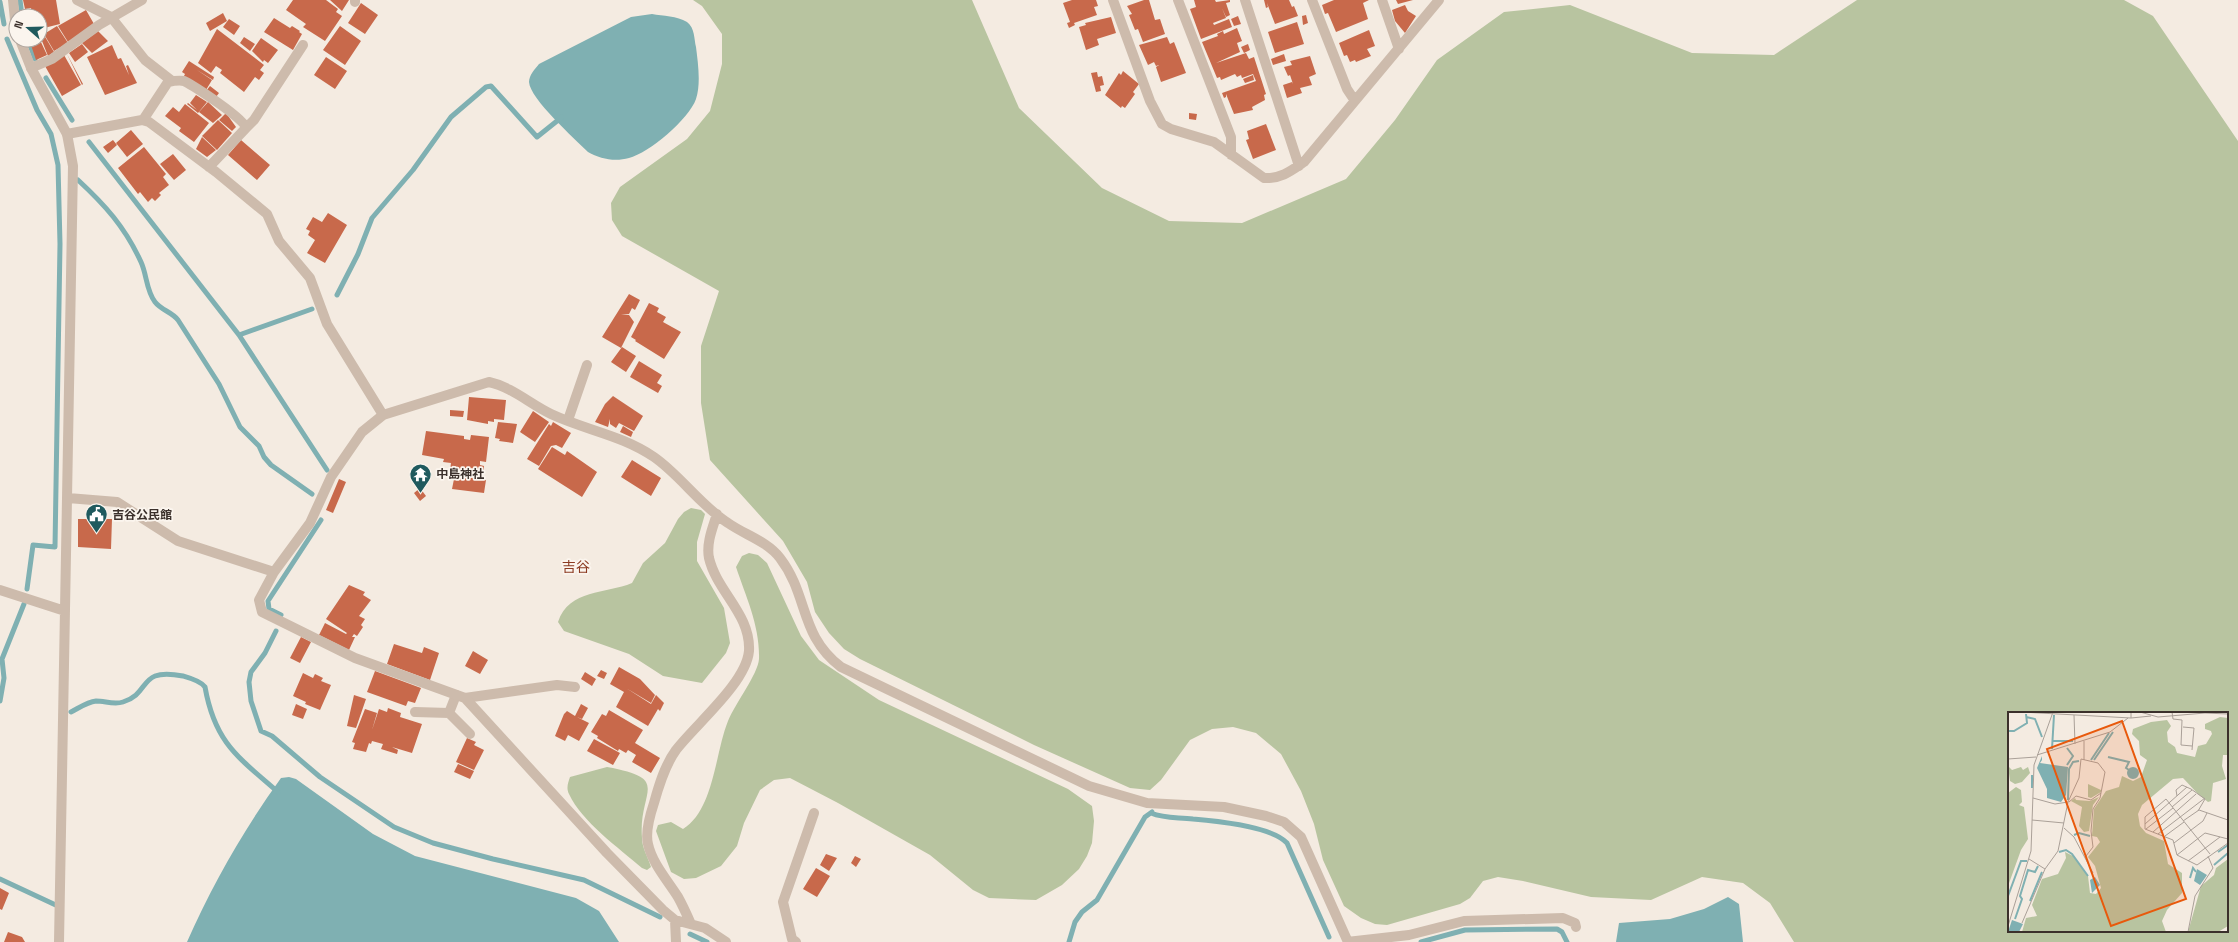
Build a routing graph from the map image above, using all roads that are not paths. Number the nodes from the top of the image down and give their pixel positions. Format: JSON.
{"nodes":[{"id":1,"x":77,"y":0,"type":"edge"},
{"id":2,"x":142,"y":0,"type":"edge"},
{"id":3,"x":1113,"y":0,"type":"edge"},
{"id":4,"x":1178,"y":0,"type":"edge"},
{"id":5,"x":1245,"y":0,"type":"edge"},
{"id":6,"x":1312,"y":0,"type":"edge"},
{"id":7,"x":1382,"y":0,"type":"edge"},
{"id":8,"x":1439,"y":0,"type":"edge"},
{"id":9,"x":111,"y":18,"type":"junction"},
{"id":10,"x":303,"y":45,"type":"dead end"},
{"id":11,"x":23,"y":48,"type":"edge"},
{"id":12,"x":1399,"y":50,"type":"junction"},
{"id":13,"x":32,"y":68,"type":"junction"},
{"id":14,"x":172,"y":81,"type":"junction"},
{"id":15,"x":1355,"y":101,"type":"junction"},
{"id":16,"x":143,"y":120,"type":"junction"},
{"id":17,"x":246,"y":128,"type":"junction"},
{"id":18,"x":66,"y":134,"type":"junction"},
{"id":19,"x":1231,"y":155,"type":"junction"},
{"id":20,"x":1299,"y":166,"type":"junction"},
{"id":21,"x":209,"y":167,"type":"junction"},
{"id":22,"x":587,"y":365,"type":"dead end"},
{"id":23,"x":383,"y":415,"type":"junction"},
{"id":24,"x":568,"y":420,"type":"junction"},
{"id":25,"x":68,"y":498,"type":"junction"},
{"id":26,"x":717,"y":514,"type":"junction"},
{"id":27,"x":274,"y":572,"type":"junction"},
{"id":28,"x":0,"y":590,"type":"edge"},
{"id":29,"x":65,"y":611,"type":"junction"},
{"id":30,"x":574,"y":687,"type":"dead end"},
{"id":31,"x":460,"y":697,"type":"junction"},
{"id":32,"x":415,"y":712,"type":"dead end"},
{"id":33,"x":449,"y":713,"type":"junction"},
{"id":34,"x":470,"y":734,"type":"dead end"},
{"id":35,"x":814,"y":814,"type":"dead end"},
{"id":36,"x":675,"y":920,"type":"junction"},
{"id":37,"x":691,"y":924,"type":"junction"},
{"id":38,"x":1576,"y":927,"type":"dead end"},
{"id":39,"x":59,"y":942,"type":"edge"},
{"id":40,"x":676,"y":942,"type":"edge"},
{"id":41,"x":726,"y":942,"type":"edge"},
{"id":42,"x":796,"y":942,"type":"edge"},
{"id":43,"x":1347,"y":942,"type":"edge"}],
"edges":[{"from":1,"to":9,"type":"street"},
{"from":2,"to":9,"type":"street"},
{"from":3,"to":19,"type":"street"},
{"from":4,"to":19,"type":"street"},
{"from":5,"to":20,"type":"street"},
{"from":6,"to":15,"type":"street"},
{"from":7,"to":12,"type":"street"},
{"from":8,"to":12,"type":"street"},
{"from":9,"to":13,"type":"street"},
{"from":9,"to":14,"type":"street"},
{"from":10,"to":17,"type":"street"},
{"from":11,"to":13,"type":"street"},
{"from":12,"to":15,"type":"street"},
{"from":13,"to":18,"type":"street"},
{"from":14,"to":16,"type":"street"},
{"from":14,"to":17,"type":"street"},
{"from":15,"to":20,"type":"street"},
{"from":16,"to":18,"type":"street"},
{"from":16,"to":21,"type":"street"},
{"from":17,"to":21,"type":"street"},
{"from":18,"to":25,"type":"street"},
{"from":19,"to":20,"type":"street"},
{"from":21,"to":23,"type":"street"},
{"from":22,"to":24,"type":"street"},
{"from":23,"to":24,"type":"street"},
{"from":23,"to":27,"type":"street"},
{"from":24,"to":26,"type":"street"},
{"from":25,"to":27,"type":"street"},
{"from":25,"to":29,"type":"street"},
{"from":26,"to":37,"type":"street"},
{"from":26,"to":43,"type":"street"},
{"from":27,"to":31,"type":"street"},
{"from":28,"to":29,"type":"street"},
{"from":29,"to":39,"type":"street"},
{"from":30,"to":31,"type":"street"},
{"from":31,"to":33,"type":"street"},
{"from":31,"to":36,"type":"street"},
{"from":32,"to":33,"type":"street"},
{"from":33,"to":34,"type":"street"},
{"from":35,"to":42,"type":"street"},
{"from":36,"to":37,"type":"street"},
{"from":36,"to":40,"type":"street"},
{"from":37,"to":41,"type":"street"},
{"from":38,"to":43,"type":"street"}]}
